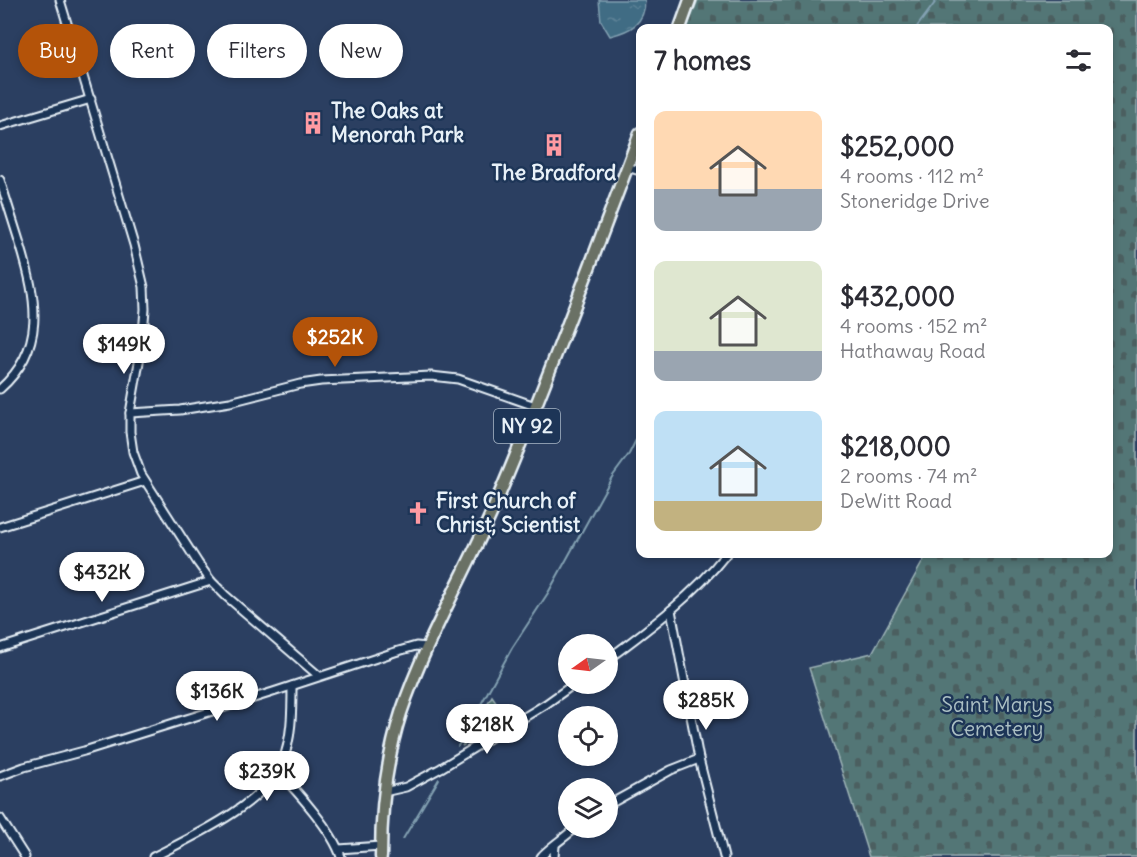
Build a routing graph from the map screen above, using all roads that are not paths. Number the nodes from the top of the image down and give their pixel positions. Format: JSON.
{"nodes":[{"id":1,"x":60,"y":0,"type":"edge"},
{"id":2,"x":690,"y":0,"type":"edge"},
{"id":3,"x":681,"y":24,"type":"edge"},
{"id":4,"x":91,"y":99,"type":"junction"},
{"id":5,"x":0,"y":126,"type":"edge"},
{"id":6,"x":636,"y":143,"type":"edge"},
{"id":7,"x":627,"y":167,"type":"junction"},
{"id":8,"x":636,"y":170,"type":"edge"},
{"id":9,"x":0,"y":180,"type":"edge"},
{"id":10,"x":0,"y":389,"type":"edge"},
{"id":11,"x":535,"y":406,"type":"junction"},
{"id":12,"x":130,"y":413,"type":"junction"},
{"id":13,"x":145,"y":481,"type":"junction"},
{"id":14,"x":0,"y":527,"type":"edge"},
{"id":15,"x":723,"y":558,"type":"edge"},
{"id":16,"x":211,"y":581,"type":"junction"},
{"id":17,"x":671,"y":609,"type":"junction"},
{"id":18,"x":428,"y":647,"type":"junction"},
{"id":19,"x":0,"y":648,"type":"edge"},
{"id":20,"x":618,"y":651,"type":"edge"},
{"id":21,"x":319,"y":676,"type":"junction"},
{"id":22,"x":292,"y":686,"type":"junction"},
{"id":23,"x":560,"y":694,"type":"edge"},
{"id":24,"x":699,"y":759,"type":"junction"},
{"id":25,"x":277,"y":771,"type":"junction"},
{"id":26,"x":0,"y":776,"type":"edge"},
{"id":27,"x":384,"y":792,"type":"junction"},
{"id":28,"x":618,"y":799,"type":"edge"},
{"id":29,"x":0,"y":818,"type":"edge"},
{"id":30,"x":564,"y":838,"type":"edge"},
{"id":31,"x":555,"y":846,"type":"junction"},
{"id":32,"x":381,"y":852,"type":"edge"},
{"id":33,"x":340,"y":853,"type":"edge"},
{"id":34,"x":25,"y":857,"type":"edge"},
{"id":35,"x":153,"y":857,"type":"edge"},
{"id":36,"x":541,"y":857,"type":"edge"},
{"id":37,"x":554,"y":857,"type":"edge"},
{"id":38,"x":724,"y":857,"type":"edge"}],
"edges":[{"from":1,"to":4,"type":"street"},
{"from":2,"to":3,"type":"main road"},
{"from":4,"to":5,"type":"street"},
{"from":4,"to":12,"type":"street"},
{"from":6,"to":7,"type":"main road","number":"NY 92"},
{"from":7,"to":8,"type":"street"},
{"from":7,"to":11,"type":"main road","number":"NY 92"},
{"from":9,"to":10,"type":"street"},
{"from":11,"to":12,"type":"street"},
{"from":11,"to":18,"type":"main road","number":"NY 92"},
{"from":12,"to":13,"type":"street"},
{"from":13,"to":14,"type":"street"},
{"from":13,"to":16,"type":"street"},
{"from":15,"to":17,"type":"street"},
{"from":16,"to":19,"type":"street"},
{"from":16,"to":21,"type":"street"},
{"from":17,"to":20,"type":"street"},
{"from":17,"to":24,"type":"street"},
{"from":18,"to":21,"type":"street"},
{"from":18,"to":27,"type":"main road","number":"NY 92"},
{"from":21,"to":22,"type":"street"},
{"from":22,"to":25,"type":"street"},
{"from":22,"to":26,"type":"street"},
{"from":23,"to":27,"type":"street"},
{"from":24,"to":28,"type":"street"},
{"from":24,"to":38,"type":"street"},
{"from":25,"to":33,"type":"street"},
{"from":25,"to":35,"type":"street"},
{"from":27,"to":32,"type":"main road","number":"NY 92"},
{"from":29,"to":34,"type":"street"},
{"from":30,"to":31,"type":"street"},
{"from":31,"to":36,"type":"street"},
{"from":31,"to":37,"type":"street"},
{"from":32,"to":33,"type":"street"}]}
